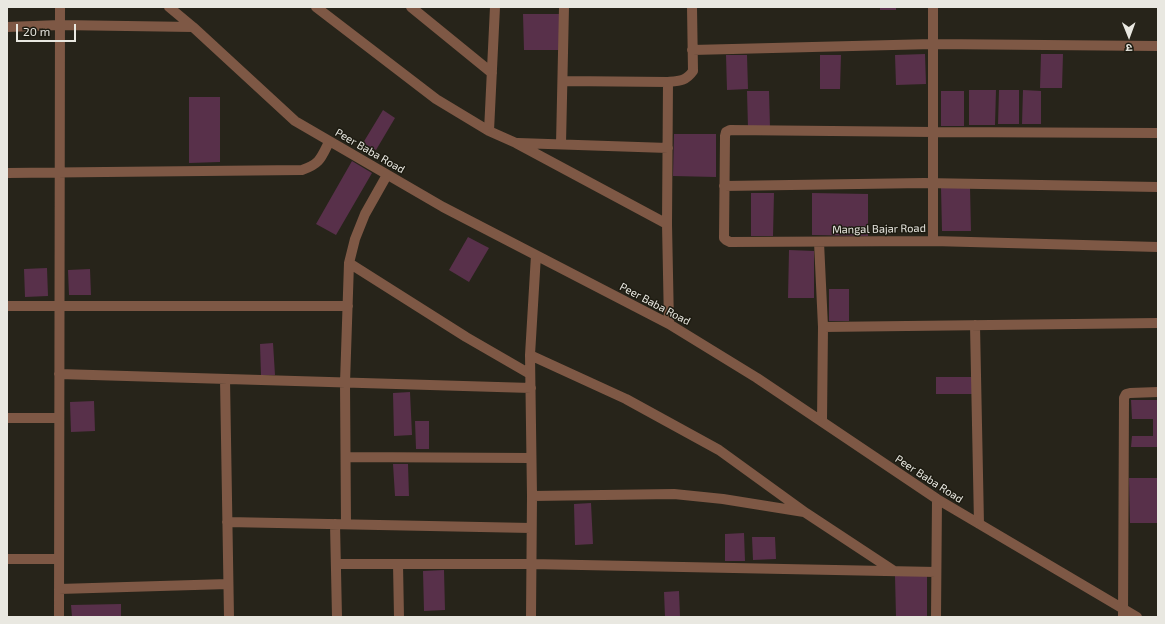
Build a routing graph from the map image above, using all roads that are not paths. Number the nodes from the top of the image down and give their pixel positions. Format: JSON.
{"nodes":[{"id":1,"x":60,"y":7,"type":"edge"},
{"id":2,"x":169,"y":7,"type":"edge"},
{"id":3,"x":316,"y":7,"type":"edge"},
{"id":4,"x":411,"y":7,"type":"edge"},
{"id":5,"x":495,"y":7,"type":"edge"},
{"id":6,"x":564,"y":7,"type":"edge"},
{"id":7,"x":692,"y":7,"type":"edge"},
{"id":8,"x":933,"y":7,"type":"edge"},
{"id":9,"x":60,"y":25,"type":"junction"},
{"id":10,"x":7,"y":27,"type":"edge"},
{"id":11,"x":193,"y":27,"type":"junction"},
{"id":12,"x":933,"y":44,"type":"junction"},
{"id":13,"x":1158,"y":46,"type":"edge"},
{"id":14,"x":692,"y":50,"type":"junction"},
{"id":15,"x":492,"y":73,"type":"junction"},
{"id":16,"x":563,"y":81,"type":"junction"},
{"id":17,"x":668,"y":82,"type":"junction"},
{"id":18,"x":489,"y":131,"type":"junction"},
{"id":19,"x":933,"y":132,"type":"junction"},
{"id":20,"x":1158,"y":133,"type":"edge"},
{"id":21,"x":329,"y":142,"type":"junction"},
{"id":22,"x":516,"y":143,"type":"junction"},
{"id":23,"x":562,"y":144,"type":"junction"},
{"id":24,"x":668,"y":148,"type":"junction"},
{"id":25,"x":7,"y":173,"type":"edge"},
{"id":26,"x":59,"y":173,"type":"junction"},
{"id":27,"x":387,"y":175,"type":"junction"},
{"id":28,"x":932,"y":183,"type":"junction"},
{"id":29,"x":724,"y":186,"type":"junction"},
{"id":30,"x":1158,"y":187,"type":"edge"},
{"id":31,"x":667,"y":224,"type":"junction"},
{"id":32,"x":933,"y":240,"type":"junction"},
{"id":33,"x":819,"y":242,"type":"junction"},
{"id":34,"x":1158,"y":247,"type":"edge"},
{"id":35,"x":536,"y":255,"type":"junction"},
{"id":36,"x":349,"y":263,"type":"junction"},
{"id":37,"x":59,"y":305,"type":"junction"},
{"id":38,"x":7,"y":306,"type":"edge"},
{"id":39,"x":348,"y":306,"type":"junction"},
{"id":40,"x":1158,"y":323,"type":"edge"},
{"id":41,"x":669,"y":324,"type":"junction"},
{"id":42,"x":975,"y":325,"type":"junction"},
{"id":43,"x":823,"y":327,"type":"junction"},
{"id":44,"x":530,"y":355,"type":"junction"},
{"id":45,"x":59,"y":374,"type":"junction"},
{"id":46,"x":530,"y":374,"type":"junction"},
{"id":47,"x":225,"y":379,"type":"junction"},
{"id":48,"x":345,"y":382,"type":"junction"},
{"id":49,"x":531,"y":388,"type":"junction"},
{"id":50,"x":1158,"y":392,"type":"edge"},
{"id":51,"x":7,"y":418,"type":"edge"},
{"id":52,"x":59,"y":418,"type":"junction"},
{"id":53,"x":822,"y":421,"type":"junction"},
{"id":54,"x":346,"y":457,"type":"junction"},
{"id":55,"x":531,"y":458,"type":"junction"},
{"id":56,"x":532,"y":496,"type":"junction"},
{"id":57,"x":936,"y":499,"type":"junction"},
{"id":58,"x":806,"y":513,"type":"junction"},
{"id":59,"x":227,"y":522,"type":"junction"},
{"id":60,"x":335,"y":524,"type":"junction"},
{"id":61,"x":346,"y":524,"type":"junction"},
{"id":62,"x":978,"y":524,"type":"junction"},
{"id":63,"x":531,"y":528,"type":"junction"},
{"id":64,"x":7,"y":559,"type":"edge"},
{"id":65,"x":59,"y":559,"type":"junction"},
{"id":66,"x":336,"y":564,"type":"junction"},
{"id":67,"x":398,"y":564,"type":"junction"},
{"id":68,"x":531,"y":564,"type":"junction"},
{"id":69,"x":894,"y":571,"type":"junction"},
{"id":70,"x":936,"y":572,"type":"junction"},
{"id":71,"x":228,"y":584,"type":"junction"},
{"id":72,"x":59,"y":589,"type":"junction"},
{"id":73,"x":1123,"y":612,"type":"edge"},
{"id":74,"x":938,"y":616,"type":"edge"},
{"id":75,"x":59,"y":617,"type":"edge"},
{"id":76,"x":229,"y":617,"type":"edge"},
{"id":77,"x":337,"y":617,"type":"edge"},
{"id":78,"x":399,"y":617,"type":"edge"},
{"id":79,"x":531,"y":617,"type":"edge"},
{"id":80,"x":1137,"y":617,"type":"edge"}],
"edges":[{"from":1,"to":9,"type":"street"},
{"from":2,"to":11,"type":"street","name":"Peer Baba Road"},
{"from":3,"to":18,"type":"street"},
{"from":4,"to":15,"type":"street"},
{"from":5,"to":15,"type":"street"},
{"from":6,"to":16,"type":"street"},
{"from":7,"to":14,"type":"street"},
{"from":8,"to":12,"type":"street","name":"Mangal Bajar Road"},
{"from":9,"to":10,"type":"street"},
{"from":9,"to":11,"type":"street"},
{"from":9,"to":26,"type":"street"},
{"from":11,"to":21,"type":"street","name":"Peer Baba Road"},
{"from":12,"to":13,"type":"street"},
{"from":12,"to":14,"type":"street"},
{"from":12,"to":19,"type":"street","name":"Mangal Bajar Road"},
{"from":14,"to":17,"type":"street"},
{"from":15,"to":18,"type":"street"},
{"from":16,"to":17,"type":"street"},
{"from":16,"to":23,"type":"street"},
{"from":17,"to":24,"type":"street"},
{"from":18,"to":22,"type":"street"},
{"from":19,"to":20,"type":"street"},
{"from":19,"to":28,"type":"street","name":"Mangal Bajar Road"},
{"from":19,"to":29,"type":"street"},
{"from":21,"to":26,"type":"street"},
{"from":21,"to":27,"type":"street","name":"Peer Baba Road"},
{"from":22,"to":23,"type":"street"},
{"from":22,"to":31,"type":"street"},
{"from":23,"to":24,"type":"street"},
{"from":24,"to":31,"type":"street"},
{"from":25,"to":26,"type":"street"},
{"from":26,"to":37,"type":"street"},
{"from":27,"to":35,"type":"street","name":"Peer Baba Road"},
{"from":27,"to":36,"type":"street"},
{"from":28,"to":29,"type":"street"},
{"from":28,"to":30,"type":"street"},
{"from":28,"to":32,"type":"street","name":"Mangal Bajar Road"},
{"from":29,"to":33,"type":"street"},
{"from":31,"to":41,"type":"street"},
{"from":32,"to":33,"type":"street","name":"Mangal Bajar Road"},
{"from":32,"to":34,"type":"street"},
{"from":33,"to":43,"type":"street","name":"Mangal Bajar Road"},
{"from":35,"to":41,"type":"street","name":"Peer Baba Road"},
{"from":35,"to":44,"type":"street"},
{"from":36,"to":39,"type":"street"},
{"from":36,"to":46,"type":"street"},
{"from":37,"to":38,"type":"street"},
{"from":37,"to":39,"type":"street"},
{"from":37,"to":45,"type":"street"},
{"from":39,"to":48,"type":"street"},
{"from":40,"to":42,"type":"street"},
{"from":41,"to":53,"type":"street","name":"Peer Baba Road"},
{"from":42,"to":43,"type":"street"},
{"from":42,"to":62,"type":"street"},
{"from":43,"to":53,"type":"street","name":"Mangal Bajar Road"},
{"from":44,"to":46,"type":"street"},
{"from":44,"to":58,"type":"street"},
{"from":45,"to":47,"type":"street"},
{"from":45,"to":52,"type":"street"},
{"from":46,"to":49,"type":"street"},
{"from":47,"to":48,"type":"street"},
{"from":47,"to":59,"type":"street"},
{"from":48,"to":49,"type":"street"},
{"from":48,"to":54,"type":"street"},
{"from":49,"to":55,"type":"street"},
{"from":50,"to":73,"type":"street"},
{"from":51,"to":52,"type":"street"},
{"from":52,"to":65,"type":"street"},
{"from":53,"to":57,"type":"street","name":"Peer Baba Road"},
{"from":54,"to":55,"type":"street"},
{"from":54,"to":61,"type":"street"},
{"from":55,"to":56,"type":"street"},
{"from":56,"to":58,"type":"street"},
{"from":56,"to":63,"type":"street"},
{"from":57,"to":62,"type":"street","name":"Peer Baba Road"},
{"from":57,"to":70,"type":"street"},
{"from":58,"to":69,"type":"street"},
{"from":59,"to":60,"type":"street"},
{"from":59,"to":71,"type":"street"},
{"from":60,"to":61,"type":"street"},
{"from":60,"to":66,"type":"street"},
{"from":61,"to":63,"type":"street"},
{"from":62,"to":73,"type":"street","name":"Peer Baba Road"},
{"from":63,"to":68,"type":"street"},
{"from":64,"to":65,"type":"street"},
{"from":65,"to":72,"type":"street"},
{"from":66,"to":67,"type":"street"},
{"from":66,"to":77,"type":"street"},
{"from":67,"to":68,"type":"street"},
{"from":67,"to":78,"type":"street"},
{"from":68,"to":69,"type":"street"},
{"from":68,"to":79,"type":"street"},
{"from":69,"to":70,"type":"street"},
{"from":70,"to":74,"type":"street"},
{"from":71,"to":72,"type":"street"},
{"from":71,"to":76,"type":"street"},
{"from":72,"to":75,"type":"street"},
{"from":73,"to":80,"type":"street","name":"Peer Baba Road"}]}
